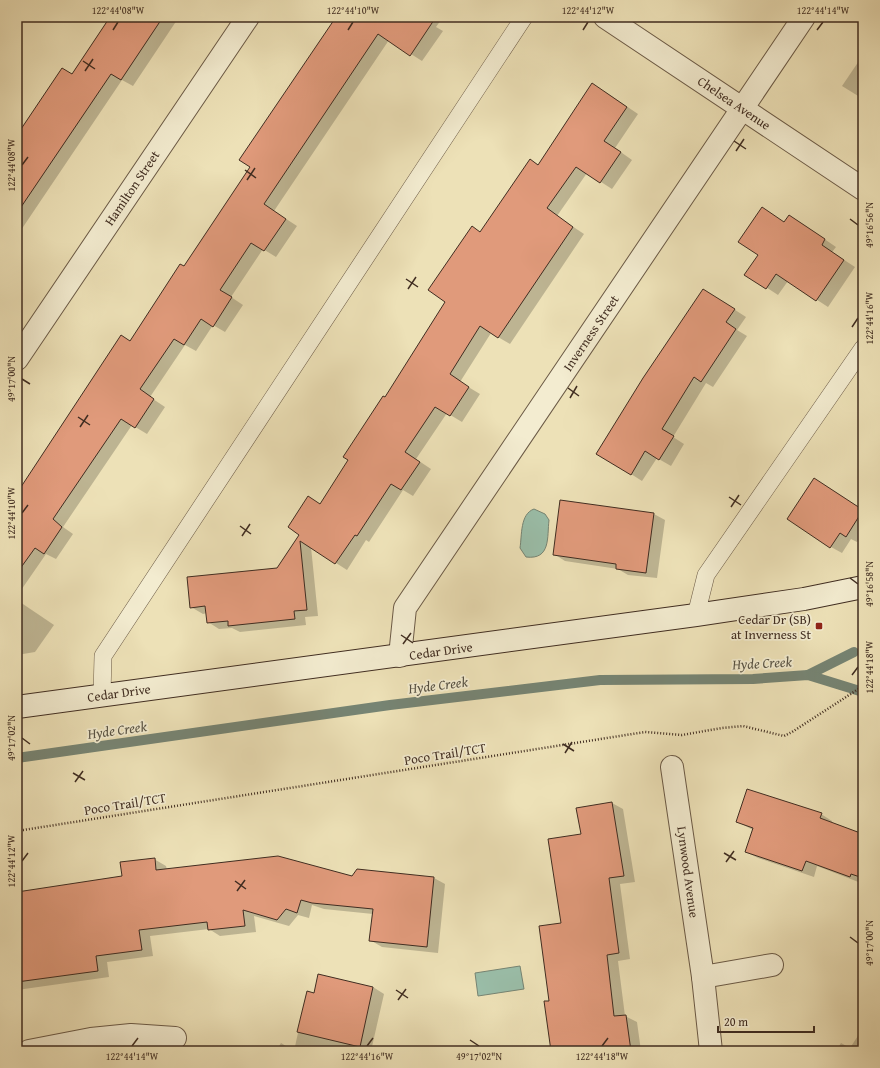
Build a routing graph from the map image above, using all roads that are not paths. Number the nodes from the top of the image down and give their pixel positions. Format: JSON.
{"nodes":[{"id":1,"x":248,"y":17,"type":"edge"},
{"id":2,"x":524,"y":17,"type":"edge"},
{"id":3,"x":605,"y":17,"type":"edge"},
{"id":4,"x":804,"y":17,"type":"edge"},
{"id":5,"x":742,"y":109,"type":"junction"},
{"id":6,"x":863,"y":189,"type":"edge"},
{"id":7,"x":863,"y":348,"type":"edge"},
{"id":8,"x":17,"y":359,"type":"edge"},
{"id":9,"x":863,"y":587,"type":"edge"},
{"id":10,"x":696,"y":615,"type":"junction"},
{"id":11,"x":400,"y":656,"type":"junction"},
{"id":12,"x":102,"y":695,"type":"junction"},
{"id":13,"x":17,"y":707,"type":"edge"},
{"id":14,"x":672,"y":767,"type":"dead end"},
{"id":15,"x":772,"y":965,"type":"dead end"},
{"id":16,"x":703,"y":977,"type":"junction"},
{"id":17,"x":175,"y":1038,"type":"dead end"},
{"id":18,"x":29,"y":1051,"type":"edge"},
{"id":19,"x":712,"y":1051,"type":"edge"}],
"edges":[{"from":1,"to":8,"type":"street","name":"Hamilton Street"},
{"from":2,"to":12,"type":"lane"},
{"from":3,"to":5,"type":"street","name":"Chelsea Avenue"},
{"from":4,"to":5,"type":"street","name":"Inverness Street"},
{"from":5,"to":6,"type":"street","name":"Chelsea Avenue"},
{"from":5,"to":11,"type":"street","name":"Inverness Street"},
{"from":7,"to":10,"type":"lane"},
{"from":9,"to":10,"type":"street","name":"Cedar Drive"},
{"from":10,"to":11,"type":"street","name":"Cedar Drive"},
{"from":11,"to":12,"type":"street","name":"Cedar Drive"},
{"from":12,"to":13,"type":"street","name":"Cedar Drive"},
{"from":14,"to":16,"type":"street","name":"Lynwood Avenue"},
{"from":15,"to":16,"type":"street"},
{"from":16,"to":19,"type":"street","name":"Lynwood Avenue"},
{"from":17,"to":18,"type":"street"}]}
